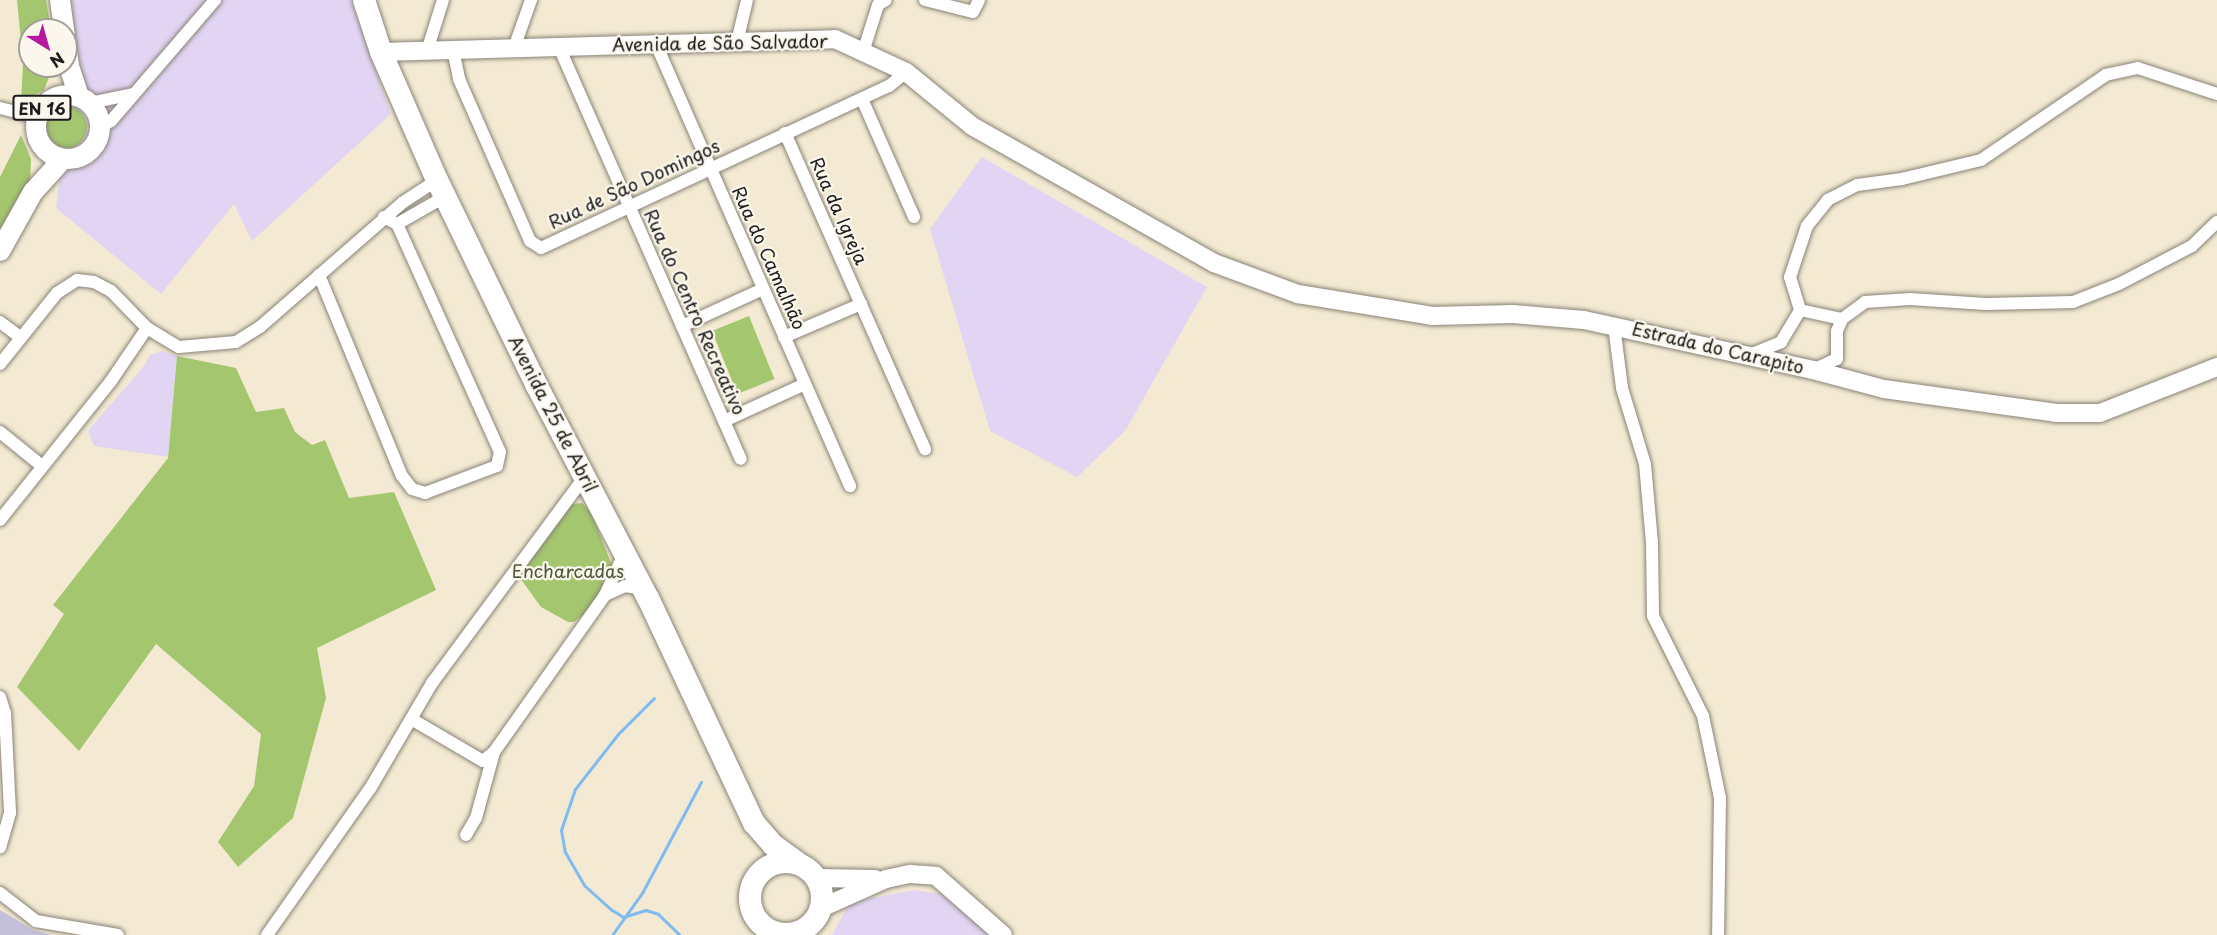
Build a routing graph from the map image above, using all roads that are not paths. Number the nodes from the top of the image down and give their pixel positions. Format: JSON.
{"nodes":[{"id":1,"x":54,"y":0,"type":"edge"},
{"id":2,"x":60,"y":0,"type":"edge"},
{"id":3,"x":215,"y":0,"type":"edge"},
{"id":4,"x":364,"y":0,"type":"edge"},
{"id":5,"x":443,"y":0,"type":"edge"},
{"id":6,"x":531,"y":0,"type":"edge"},
{"id":7,"x":747,"y":0,"type":"edge"},
{"id":8,"x":886,"y":0,"type":"edge"},
{"id":9,"x":925,"y":0,"type":"edge"},
{"id":10,"x":979,"y":0,"type":"edge"},
{"id":11,"x":56,"y":18,"type":"edge"},
{"id":12,"x":737,"y":42,"type":"junction"},
{"id":13,"x":656,"y":44,"type":"junction"},
{"id":14,"x":559,"y":47,"type":"junction"},
{"id":15,"x":514,"y":48,"type":"junction"},
{"id":16,"x":453,"y":50,"type":"junction"},
{"id":17,"x":427,"y":51,"type":"junction"},
{"id":18,"x":381,"y":52,"type":"junction"},
{"id":19,"x":863,"y":52,"type":"junction"},
{"id":20,"x":906,"y":72,"type":"junction"},
{"id":21,"x":58,"y":78,"type":"edge"},
{"id":22,"x":136,"y":94,"type":"junction"},
{"id":23,"x":2217,"y":94,"type":"edge"},
{"id":24,"x":56,"y":97,"type":"junction"},
{"id":25,"x":862,"y":99,"type":"junction"},
{"id":26,"x":84,"y":100,"type":"junction"},
{"id":27,"x":0,"y":108,"type":"edge"},
{"id":28,"x":38,"y":117,"type":"junction"},
{"id":29,"x":100,"y":127,"type":"junction"},
{"id":30,"x":785,"y":133,"type":"junction"},
{"id":31,"x":41,"y":144,"type":"junction"},
{"id":32,"x":63,"y":159,"type":"junction"},
{"id":33,"x":710,"y":168,"type":"junction"},
{"id":34,"x":441,"y":188,"type":"junction"},
{"id":35,"x":33,"y":192,"type":"junction"},
{"id":36,"x":628,"y":205,"type":"junction"},
{"id":37,"x":384,"y":217,"type":"junction"},
{"id":38,"x":914,"y":217,"type":"dead end"},
{"id":39,"x":2217,"y":222,"type":"edge"},
{"id":40,"x":397,"y":224,"type":"junction"},
{"id":41,"x":0,"y":251,"type":"edge"},
{"id":42,"x":1214,"y":263,"type":"joint"},
{"id":43,"x":319,"y":274,"type":"junction"},
{"id":44,"x":763,"y":289,"type":"junction"},
{"id":45,"x":861,"y":304,"type":"junction"},
{"id":46,"x":1800,"y":310,"type":"junction"},
{"id":47,"x":1842,"y":319,"type":"junction"},
{"id":48,"x":0,"y":322,"type":"edge"},
{"id":49,"x":682,"y":326,"type":"junction"},
{"id":50,"x":1614,"y":326,"type":"junction"},
{"id":51,"x":147,"y":328,"type":"junction"},
{"id":52,"x":784,"y":337,"type":"junction"},
{"id":53,"x":21,"y":338,"type":"junction"},
{"id":54,"x":1781,"y":342,"type":"junction"},
{"id":55,"x":1745,"y":356,"type":"junction"},
{"id":56,"x":1837,"y":359,"type":"junction"},
{"id":57,"x":0,"y":364,"type":"edge"},
{"id":58,"x":1792,"y":365,"type":"junction"},
{"id":59,"x":2217,"y":367,"type":"edge"},
{"id":60,"x":1813,"y":370,"type":"junction"},
{"id":61,"x":1854,"y":381,"type":"junction"},
{"id":62,"x":805,"y":384,"type":"junction"},
{"id":63,"x":724,"y":421,"type":"junction"},
{"id":64,"x":0,"y":432,"type":"edge"},
{"id":65,"x":925,"y":449,"type":"dead end"},
{"id":66,"x":741,"y":459,"type":"dead end"},
{"id":67,"x":42,"y":466,"type":"junction"},
{"id":68,"x":585,"y":476,"type":"junction"},
{"id":69,"x":850,"y":486,"type":"dead end"},
{"id":70,"x":0,"y":520,"type":"edge"},
{"id":71,"x":625,"y":552,"type":"junction"},
{"id":72,"x":644,"y":589,"type":"junction"},
{"id":73,"x":605,"y":595,"type":"junction"},
{"id":74,"x":0,"y":697,"type":"edge"},
{"id":75,"x":413,"y":720,"type":"junction"},
{"id":76,"x":494,"y":752,"type":"junction"},
{"id":77,"x":753,"y":823,"type":"junction"},
{"id":78,"x":466,"y":835,"type":"dead end"},
{"id":79,"x":0,"y":848,"type":"edge"},
{"id":80,"x":798,"y":863,"type":"junction"},
{"id":81,"x":757,"y":876,"type":"junction"},
{"id":82,"x":816,"y":878,"type":"junction"},
{"id":83,"x":886,"y":879,"type":"junction"},
{"id":84,"x":0,"y":893,"type":"edge"},
{"id":85,"x":817,"y":921,"type":"edge"},
{"id":86,"x":780,"y":934,"type":"edge"},
{"id":87,"x":118,"y":935,"type":"edge"},
{"id":88,"x":267,"y":935,"type":"edge"},
{"id":89,"x":1004,"y":935,"type":"edge"},
{"id":90,"x":1718,"y":935,"type":"edge"}],
"edges":[{"from":1,"to":11,"type":"main road"},
{"from":2,"to":26,"type":"main road","number":"EN 16"},
{"from":3,"to":22,"type":"street"},
{"from":4,"to":18,"type":"highway","name":"Avenida 25 de Abril"},
{"from":5,"to":17,"type":"street"},
{"from":6,"to":15,"type":"street"},
{"from":7,"to":12,"type":"street"},
{"from":8,"to":19,"type":"street"},
{"from":9,"to":10,"type":"street"},
{"from":12,"to":13,"type":"street","name":"Avenida de São Salvador"},
{"from":12,"to":19,"type":"street","name":"Avenida de São Salvador"},
{"from":13,"to":14,"type":"street","name":"Avenida de São Salvador"},
{"from":13,"to":33,"type":"street","name":"Rua do Camalhão"},
{"from":14,"to":15,"type":"street","name":"Avenida de São Salvador"},
{"from":14,"to":36,"type":"street","name":"Rua do Centro Recreativo"},
{"from":15,"to":16,"type":"street","name":"Avenida de São Salvador"},
{"from":16,"to":17,"type":"street","name":"Avenida de São Salvador"},
{"from":16,"to":36,"type":"street","name":"Rua de São Domingos"},
{"from":17,"to":18,"type":"street","name":"Avenida de São Salvador"},
{"from":18,"to":34,"type":"highway","name":"Avenida 25 de Abril"},
{"from":19,"to":20,"type":"street","name":"Avenida de São Salvador"},
{"from":20,"to":25,"type":"street","name":"Rua de São Domingos"},
{"from":20,"to":42,"type":"street","name":"Avenida de São Salvador"},
{"from":21,"to":24,"type":"main road","number":"EN 16"},
{"from":22,"to":26,"type":"street"},
{"from":22,"to":29,"type":"street"},
{"from":23,"to":46,"type":"street"},
{"from":24,"to":26,"type":"main road","number":"EN 16"},
{"from":24,"to":28,"type":"main road","number":"EN 16"},
{"from":25,"to":30,"type":"street","name":"Rua de São Domingos"},
{"from":25,"to":38,"type":"street"},
{"from":26,"to":29,"type":"main road","number":"EN 16"},
{"from":27,"to":28,"type":"street"},
{"from":28,"to":31,"type":"main road","number":"EN 16"},
{"from":29,"to":32,"type":"main road","number":"EN 16"},
{"from":30,"to":33,"type":"street","name":"Rua de São Domingos"},
{"from":30,"to":45,"type":"street","name":"Rua da Igreja"},
{"from":31,"to":32,"type":"main road","number":"EN 16"},
{"from":31,"to":35,"type":"main road","number":"EN 16"},
{"from":32,"to":35,"type":"main road","number":"EN 16"},
{"from":33,"to":36,"type":"street","name":"Rua de São Domingos"},
{"from":33,"to":44,"type":"street","name":"Rua do Camalhão"},
{"from":34,"to":37,"type":"street"},
{"from":34,"to":40,"type":"street"},
{"from":34,"to":68,"type":"highway","name":"Avenida 25 de Abril"},
{"from":35,"to":41,"type":"main road","number":"EN 16"},
{"from":36,"to":49,"type":"street","name":"Rua do Centro Recreativo"},
{"from":37,"to":40,"type":"street"},
{"from":37,"to":43,"type":"street"},
{"from":39,"to":47,"type":"street"},
{"from":40,"to":43,"type":"street"},
{"from":42,"to":50,"type":"street","name":"Estrada do Carapito"},
{"from":43,"to":51,"type":"street"},
{"from":44,"to":49,"type":"street"},
{"from":44,"to":52,"type":"street","name":"Rua do Camalhão"},
{"from":45,"to":52,"type":"street"},
{"from":45,"to":65,"type":"street","name":"Rua da Igreja"},
{"from":46,"to":47,"type":"street"},
{"from":46,"to":54,"type":"street"},
{"from":47,"to":56,"type":"street"},
{"from":48,"to":53,"type":"street"},
{"from":49,"to":63,"type":"street","name":"Rua do Centro Recreativo"},
{"from":50,"to":55,"type":"street","name":"Estrada do Carapito"},
{"from":50,"to":90,"type":"street"},
{"from":51,"to":53,"type":"street"},
{"from":51,"to":67,"type":"street"},
{"from":52,"to":62,"type":"street","name":"Rua do Camalhão"},
{"from":53,"to":57,"type":"street"},
{"from":54,"to":55,"type":"street"},
{"from":54,"to":58,"type":"street"},
{"from":55,"to":58,"type":"street","name":"Estrada do Carapito"},
{"from":56,"to":60,"type":"street"},
{"from":56,"to":61,"type":"street"},
{"from":58,"to":60,"type":"street","name":"Estrada do Carapito"},
{"from":59,"to":61,"type":"street","name":"Estrada do Carapito"},
{"from":60,"to":61,"type":"street","name":"Estrada do Carapito"},
{"from":62,"to":63,"type":"street"},
{"from":62,"to":69,"type":"street","name":"Rua do Camalhão"},
{"from":63,"to":66,"type":"street","name":"Rua do Centro Recreativo"},
{"from":64,"to":67,"type":"street"},
{"from":67,"to":70,"type":"street"},
{"from":68,"to":71,"type":"highway","name":"Avenida 25 de Abril"},
{"from":68,"to":75,"type":"street"},
{"from":71,"to":72,"type":"highway","name":"Avenida 25 de Abril"},
{"from":71,"to":73,"type":"street"},
{"from":72,"to":73,"type":"street"},
{"from":72,"to":77,"type":"highway","name":"Avenida 25 de Abril"},
{"from":73,"to":76,"type":"street"},
{"from":74,"to":79,"type":"street"},
{"from":75,"to":76,"type":"street"},
{"from":75,"to":88,"type":"street"},
{"from":76,"to":78,"type":"street"},
{"from":77,"to":80,"type":"highway","name":"Avenida 25 de Abril"},
{"from":77,"to":81,"type":"highway","name":"Avenida 25 de Abril"},
{"from":80,"to":81,"type":"highway"},
{"from":80,"to":82,"type":"highway","name":"Avenida 25 de Abril"},
{"from":81,"to":86,"type":"highway","name":"Avenida 25 de Abril"},
{"from":82,"to":83,"type":"street"},
{"from":82,"to":85,"type":"highway"},
{"from":83,"to":85,"type":"street"},
{"from":83,"to":89,"type":"street"},
{"from":84,"to":87,"type":"street"},
{"from":85,"to":86,"type":"highway","name":"Avenida 25 de Abril"}]}
